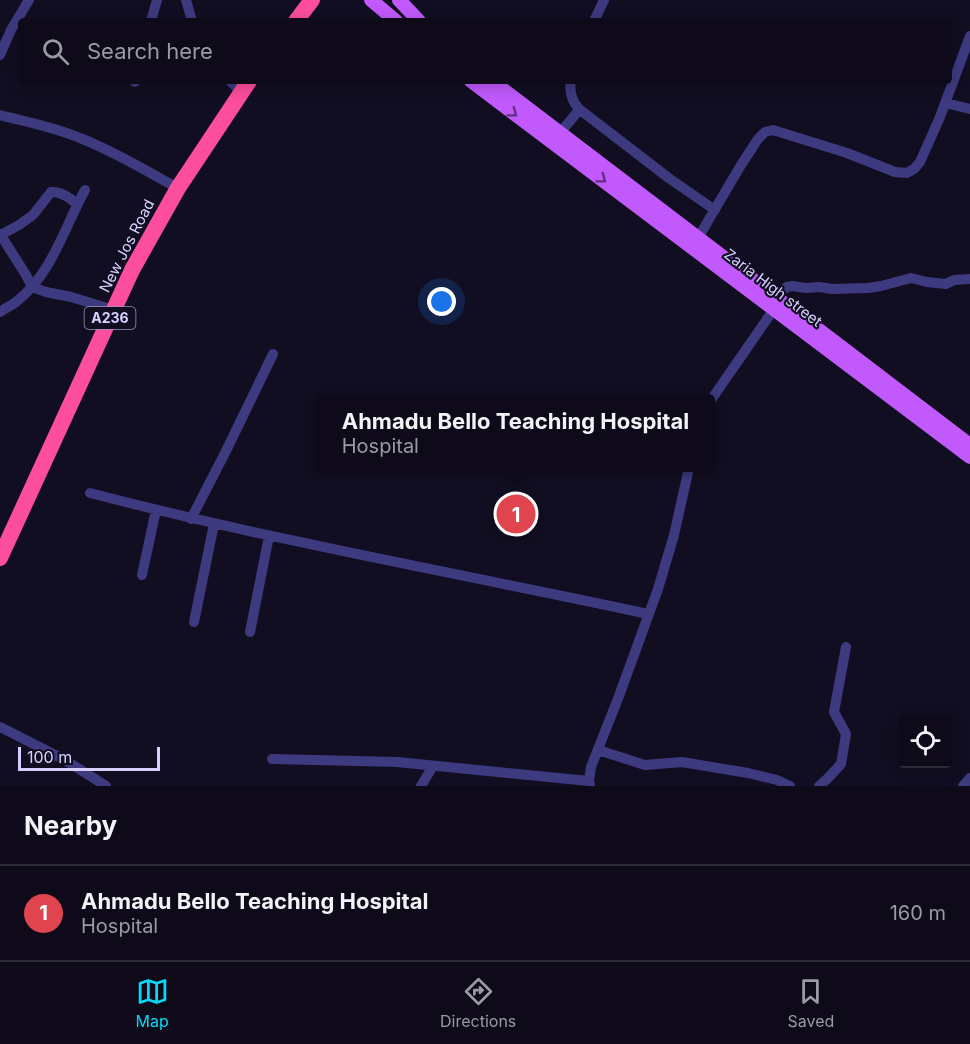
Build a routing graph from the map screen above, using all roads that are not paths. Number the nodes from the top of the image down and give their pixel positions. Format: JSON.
{"nodes":[{"id":1,"x":29,"y":0,"type":"edge"},
{"id":2,"x":157,"y":0,"type":"edge"},
{"id":3,"x":186,"y":0,"type":"edge"},
{"id":4,"x":300,"y":0,"type":"edge"},
{"id":5,"x":312,"y":0,"type":"edge"},
{"id":6,"x":371,"y":0,"type":"edge"},
{"id":7,"x":399,"y":0,"type":"edge"},
{"id":8,"x":604,"y":0,"type":"edge"},
{"id":9,"x":18,"y":18,"type":"edge"},
{"id":10,"x":18,"y":18,"type":"edge"},
{"id":11,"x":152,"y":18,"type":"edge"},
{"id":12,"x":191,"y":18,"type":"edge"},
{"id":13,"x":288,"y":18,"type":"edge"},
{"id":14,"x":298,"y":18,"type":"edge"},
{"id":15,"x":392,"y":18,"type":"edge"},
{"id":16,"x":415,"y":18,"type":"edge"},
{"id":17,"x":595,"y":18,"type":"edge"},
{"id":18,"x":970,"y":36,"type":"edge"},
{"id":19,"x":0,"y":55,"type":"edge"},
{"id":20,"x":475,"y":84,"type":"edge"},
{"id":21,"x":495,"y":84,"type":"edge"},
{"id":22,"x":572,"y":84,"type":"edge"},
{"id":23,"x":243,"y":85,"type":"edge"},
{"id":24,"x":945,"y":103,"type":"junction"},
{"id":25,"x":970,"y":109,"type":"edge"},
{"id":26,"x":579,"y":110,"type":"junction"},
{"id":27,"x":0,"y":115,"type":"edge"},
{"id":28,"x":557,"y":139,"type":"junction"},
{"id":29,"x":178,"y":188,"type":"junction"},
{"id":30,"x":84,"y":190,"type":"dead end"},
{"id":31,"x":77,"y":204,"type":"junction"},
{"id":32,"x":715,"y":210,"type":"junction"},
{"id":33,"x":0,"y":234,"type":"edge"},
{"id":34,"x":698,"y":238,"type":"junction"},
{"id":35,"x":970,"y":279,"type":"edge"},
{"id":36,"x":32,"y":287,"type":"junction"},
{"id":37,"x":776,"y":304,"type":"junction"},
{"id":38,"x":114,"y":310,"type":"junction"},
{"id":39,"x":0,"y":312,"type":"edge"},
{"id":40,"x":273,"y":354,"type":"dead end"},
{"id":41,"x":715,"y":394,"type":"edge"},
{"id":42,"x":970,"y":445,"type":"edge"},
{"id":43,"x":970,"y":458,"type":"edge"},
{"id":44,"x":688,"y":472,"type":"edge"},
{"id":45,"x":90,"y":493,"type":"dead end"},
{"id":46,"x":156,"y":510,"type":"junction"},
{"id":47,"x":191,"y":519,"type":"junction"},
{"id":48,"x":214,"y":524,"type":"junction"},
{"id":49,"x":270,"y":536,"type":"junction"},
{"id":50,"x":0,"y":558,"type":"edge"},
{"id":51,"x":142,"y":575,"type":"dead end"},
{"id":52,"x":648,"y":614,"type":"junction"},
{"id":53,"x":194,"y":622,"type":"dead end"},
{"id":54,"x":250,"y":632,"type":"dead end"},
{"id":55,"x":846,"y":647,"type":"dead end"},
{"id":56,"x":0,"y":727,"type":"edge"},
{"id":57,"x":598,"y":750,"type":"junction"},
{"id":58,"x":272,"y":759,"type":"dead end"},
{"id":59,"x":433,"y":766,"type":"junction"},
{"id":60,"x":970,"y":778,"type":"edge"},
{"id":61,"x":589,"y":784,"type":"edge"},
{"id":62,"x":106,"y":786,"type":"edge"},
{"id":63,"x":421,"y":786,"type":"edge"},
{"id":64,"x":790,"y":786,"type":"edge"},
{"id":65,"x":819,"y":786,"type":"edge"},
{"id":66,"x":963,"y":786,"type":"edge"}],
"edges":[{"from":1,"to":9,"type":"street"},
{"from":2,"to":11,"type":"street"},
{"from":3,"to":12,"type":"street"},
{"from":4,"to":13,"type":"highway"},
{"from":5,"to":14,"type":"highway"},
{"from":6,"to":15,"type":"main road"},
{"from":7,"to":16,"type":"main road"},
{"from":8,"to":17,"type":"street"},
{"from":10,"to":19,"type":"street"},
{"from":18,"to":24,"type":"street"},
{"from":20,"to":28,"type":"main road","one_way":true},
{"from":21,"to":28,"type":"main road"},
{"from":22,"to":26,"type":"street"},
{"from":23,"to":29,"type":"highway","name":"New Jos Road","number":"A236"},
{"from":24,"to":25,"type":"street"},
{"from":24,"to":32,"type":"street"},
{"from":26,"to":28,"type":"street"},
{"from":26,"to":32,"type":"street"},
{"from":27,"to":29,"type":"street"},
{"from":28,"to":34,"type":"main road","name":"Zaria High street"},
{"from":28,"to":37,"type":"main road","name":"Zaria High street","one_way":true},
{"from":29,"to":38,"type":"highway","name":"New Jos Road","number":"A236"},
{"from":30,"to":31,"type":"street"},
{"from":31,"to":33,"type":"street"},
{"from":31,"to":36,"type":"street"},
{"from":32,"to":34,"type":"street"},
{"from":33,"to":36,"type":"street"},
{"from":34,"to":37,"type":"main road","name":"Zaria High street"},
{"from":35,"to":37,"type":"street"},
{"from":36,"to":38,"type":"street"},
{"from":36,"to":39,"type":"street"},
{"from":37,"to":41,"type":"street"},
{"from":37,"to":42,"type":"main road","name":"Zaria High street"},
{"from":37,"to":43,"type":"main road","name":"Zaria High street"},
{"from":38,"to":50,"type":"highway","name":"New Jos Road","number":"A236"},
{"from":40,"to":47,"type":"street"},
{"from":44,"to":52,"type":"street"},
{"from":45,"to":46,"type":"street"},
{"from":46,"to":47,"type":"street"},
{"from":46,"to":51,"type":"street"},
{"from":47,"to":48,"type":"street"},
{"from":48,"to":49,"type":"street"},
{"from":48,"to":53,"type":"street"},
{"from":49,"to":52,"type":"street"},
{"from":49,"to":54,"type":"street"},
{"from":52,"to":57,"type":"street"},
{"from":55,"to":65,"type":"street"},
{"from":56,"to":62,"type":"street"},
{"from":57,"to":61,"type":"street"},
{"from":57,"to":64,"type":"street"},
{"from":58,"to":59,"type":"street"},
{"from":59,"to":61,"type":"street"},
{"from":59,"to":63,"type":"street"},
{"from":60,"to":66,"type":"street"}]}
